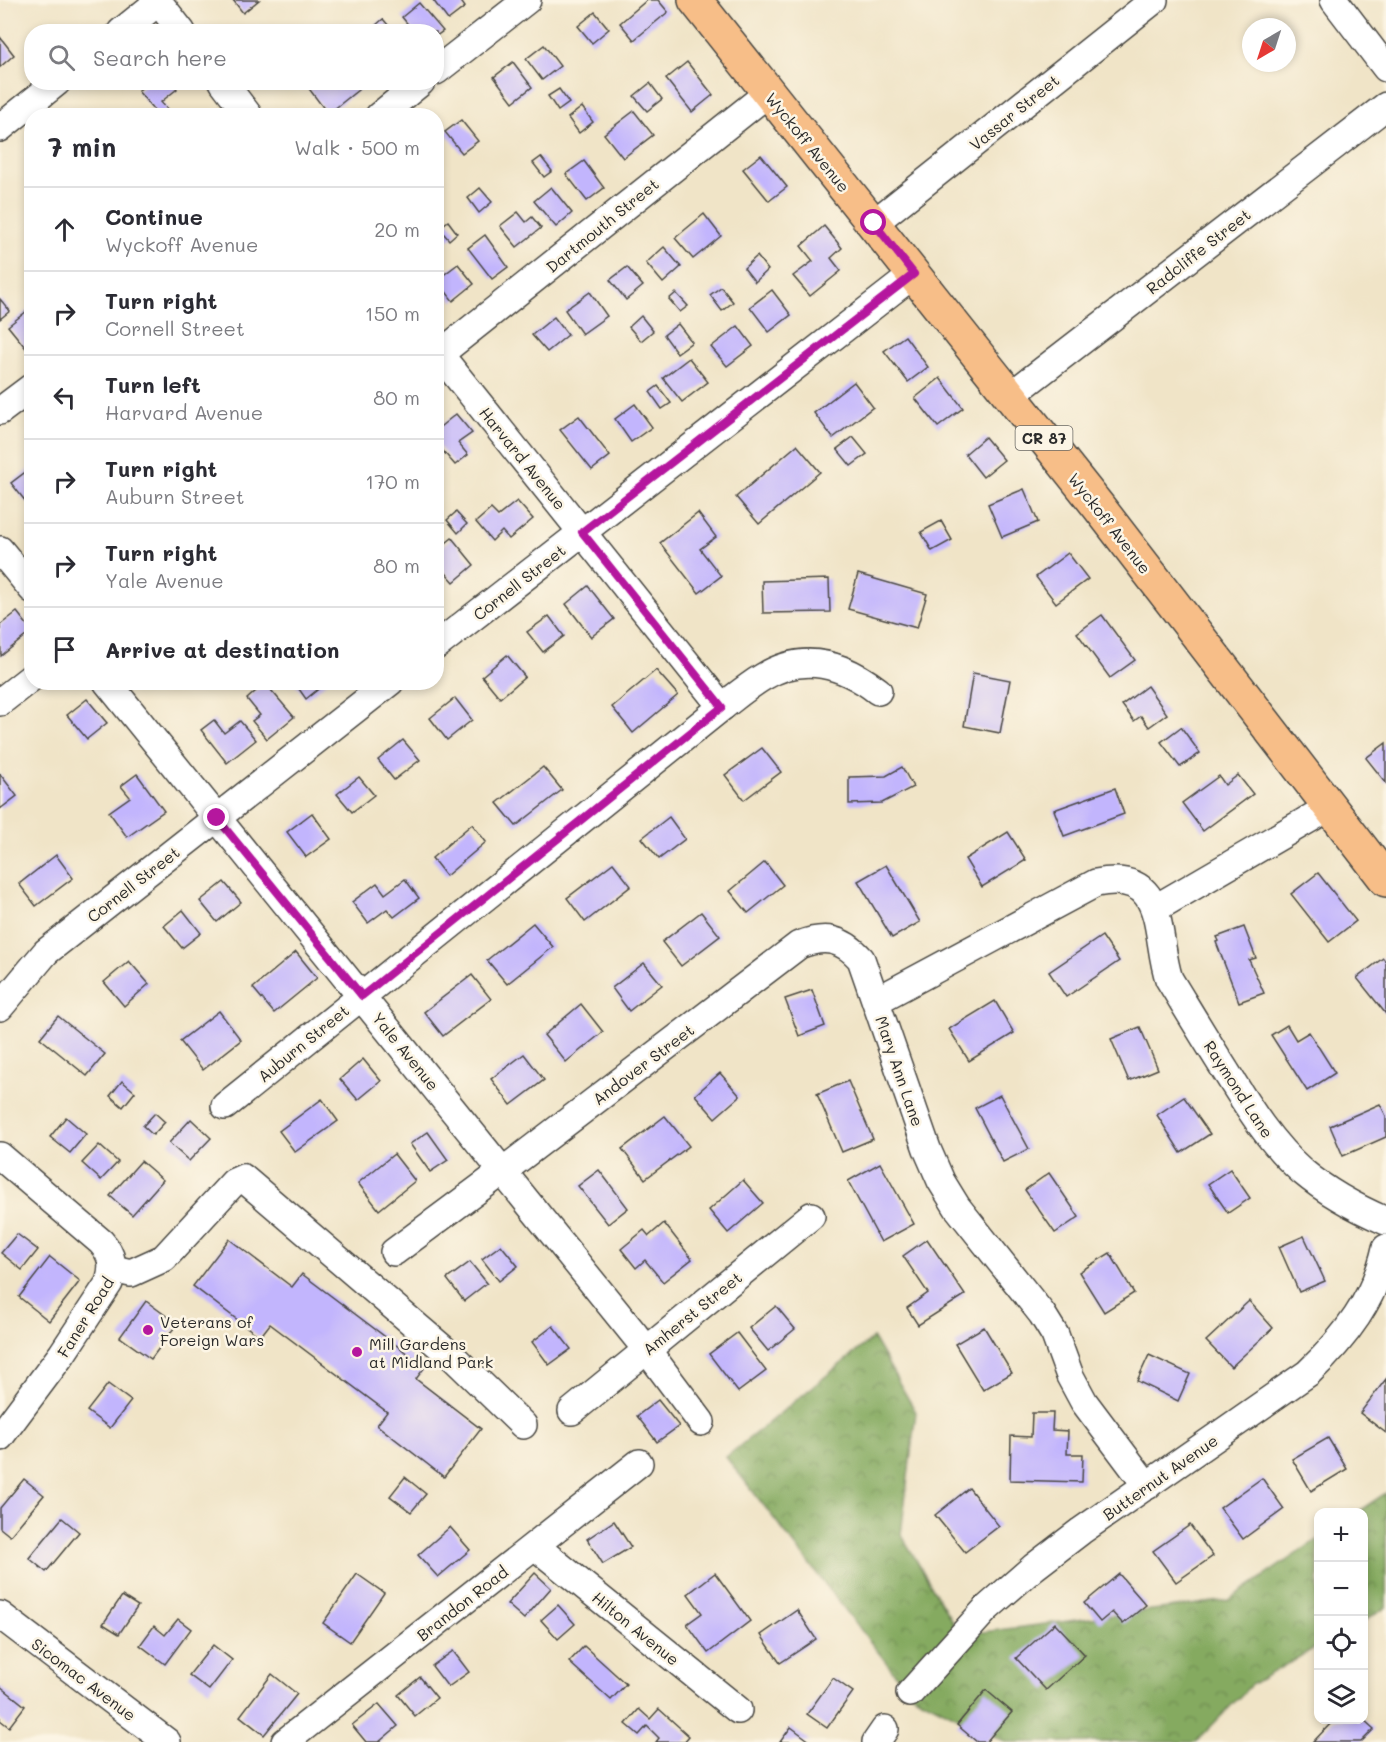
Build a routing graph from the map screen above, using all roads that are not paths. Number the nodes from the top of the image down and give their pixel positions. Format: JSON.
{"nodes":[{"id":1,"x":528,"y":0,"type":"edge"},
{"id":2,"x":695,"y":0,"type":"edge"},
{"id":3,"x":1154,"y":0,"type":"edge"},
{"id":4,"x":1334,"y":0,"type":"edge"},
{"id":5,"x":157,"y":1,"type":"edge"},
{"id":6,"x":130,"y":24,"type":"edge"},
{"id":7,"x":176,"y":24,"type":"edge"},
{"id":8,"x":444,"y":65,"type":"edge"},
{"id":9,"x":1386,"y":68,"type":"edge"},
{"id":10,"x":47,"y":90,"type":"edge"},
{"id":11,"x":229,"y":90,"type":"edge"},
{"id":12,"x":412,"y":90,"type":"edge"},
{"id":13,"x":768,"y":93,"type":"junction"},
{"id":14,"x":1386,"y":106,"type":"edge"},
{"id":15,"x":25,"y":108,"type":"edge"},
{"id":16,"x":243,"y":108,"type":"edge"},
{"id":17,"x":389,"y":108,"type":"edge"},
{"id":18,"x":24,"y":109,"type":"edge"},
{"id":19,"x":0,"y":128,"type":"edge"},
{"id":20,"x":874,"y":223,"type":"junction"},
{"id":21,"x":914,"y":274,"type":"junction"},
{"id":22,"x":444,"y":349,"type":"edge"},
{"id":23,"x":444,"y":361,"type":"edge"},
{"id":24,"x":24,"y":393,"type":"edge"},
{"id":25,"x":1010,"y":396,"type":"junction"},
{"id":26,"x":0,"y":411,"type":"edge"},
{"id":27,"x":582,"y":532,"type":"junction"},
{"id":28,"x":0,"y":550,"type":"edge"},
{"id":29,"x":24,"y":579,"type":"edge"},
{"id":30,"x":444,"y":640,"type":"edge"},
{"id":31,"x":24,"y":683,"type":"edge"},
{"id":32,"x":113,"y":690,"type":"edge"},
{"id":33,"x":380,"y":690,"type":"edge"},
{"id":34,"x":878,"y":691,"type":"dead end"},
{"id":35,"x":0,"y":702,"type":"edge"},
{"id":36,"x":722,"y":707,"type":"junction"},
{"id":37,"x":1328,"y":807,"type":"junction"},
{"id":38,"x":217,"y":818,"type":"junction"},
{"id":39,"x":1386,"y":880,"type":"edge"},
{"id":40,"x":1156,"y":909,"type":"junction"},
{"id":41,"x":362,"y":996,"type":"junction"},
{"id":42,"x":876,"y":1001,"type":"junction"},
{"id":43,"x":0,"y":1006,"type":"edge"},
{"id":44,"x":225,"y":1106,"type":"dead end"},
{"id":45,"x":0,"y":1156,"type":"edge"},
{"id":46,"x":503,"y":1171,"type":"junction"},
{"id":47,"x":811,"y":1216,"type":"dead end"},
{"id":48,"x":1386,"y":1221,"type":"edge"},
{"id":49,"x":1386,"y":1248,"type":"edge"},
{"id":50,"x":394,"y":1252,"type":"dead end"},
{"id":51,"x":113,"y":1269,"type":"junction"},
{"id":52,"x":647,"y":1350,"type":"junction"},
{"id":53,"x":572,"y":1411,"type":"dead end"},
{"id":54,"x":701,"y":1422,"type":"dead end"},
{"id":55,"x":523,"y":1425,"type":"dead end"},
{"id":56,"x":0,"y":1437,"type":"edge"},
{"id":57,"x":639,"y":1463,"type":"dead end"},
{"id":58,"x":1147,"y":1486,"type":"junction"},
{"id":59,"x":535,"y":1546,"type":"junction"},
{"id":60,"x":0,"y":1615,"type":"edge"},
{"id":61,"x":910,"y":1693,"type":"dead end"},
{"id":62,"x":738,"y":1710,"type":"dead end"},
{"id":63,"x":167,"y":1742,"type":"edge"},
{"id":64,"x":285,"y":1742,"type":"edge"}],
"edges":[{"from":1,"to":8,"type":"street"},
{"from":2,"to":13,"type":"main road","name":"Wyckoff Avenue","number":"CR 87"},
{"from":3,"to":20,"type":"street","name":"Vassar Street"},
{"from":4,"to":9,"type":"street"},
{"from":5,"to":6,"type":"street"},
{"from":5,"to":7,"type":"street"},
{"from":10,"to":15,"type":"street"},
{"from":11,"to":16,"type":"street"},
{"from":12,"to":17,"type":"street"},
{"from":13,"to":20,"type":"main road","name":"Wyckoff Avenue","number":"CR 87"},
{"from":13,"to":22,"type":"street","name":"Dartmouth Street"},
{"from":14,"to":25,"type":"street","name":"Radcliffe Street"},
{"from":18,"to":19,"type":"street"},
{"from":20,"to":21,"type":"main road","name":"Wyckoff Avenue","number":"CR 87"},
{"from":21,"to":25,"type":"main road","name":"Wyckoff Avenue","number":"CR 87"},
{"from":21,"to":27,"type":"street","name":"Cornell Street"},
{"from":23,"to":27,"type":"street","name":"Harvard Avenue"},
{"from":24,"to":26,"type":"street"},
{"from":25,"to":37,"type":"main road","name":"Wyckoff Avenue","number":"CR 87"},
{"from":27,"to":30,"type":"street","name":"Cornell Street"},
{"from":27,"to":36,"type":"street","name":"Harvard Avenue"},
{"from":28,"to":29,"type":"street"},
{"from":31,"to":35,"type":"street"},
{"from":32,"to":38,"type":"street","name":"Yale Avenue"},
{"from":33,"to":38,"type":"street","name":"Cornell Street"},
{"from":34,"to":36,"type":"street","name":"Auburn Street"},
{"from":36,"to":41,"type":"street","name":"Auburn Street"},
{"from":37,"to":39,"type":"main road","name":"Wyckoff Avenue","number":"CR 87"},
{"from":37,"to":40,"type":"street"},
{"from":38,"to":41,"type":"street","name":"Yale Avenue"},
{"from":38,"to":43,"type":"street","name":"Cornell Street"},
{"from":40,"to":42,"type":"street","name":"Mary Ann Lane"},
{"from":40,"to":48,"type":"street","name":"Raymond Lane"},
{"from":41,"to":44,"type":"street","name":"Auburn Street"},
{"from":41,"to":46,"type":"street","name":"Yale Avenue"},
{"from":42,"to":46,"type":"street","name":"Andover Street"},
{"from":42,"to":58,"type":"street","name":"Mary Ann Lane"},
{"from":45,"to":51,"type":"street","name":"Faner Road"},
{"from":46,"to":50,"type":"street","name":"Andover Street"},
{"from":46,"to":52,"type":"street","name":"Yale Avenue"},
{"from":47,"to":52,"type":"street","name":"Amherst Street"},
{"from":49,"to":58,"type":"street","name":"Butternut Avenue"},
{"from":51,"to":55,"type":"street"},
{"from":51,"to":56,"type":"street","name":"Faner Road"},
{"from":52,"to":53,"type":"street","name":"Amherst Street"},
{"from":52,"to":54,"type":"street","name":"Yale Avenue"},
{"from":57,"to":59,"type":"street","name":"Brandon Road"},
{"from":58,"to":61,"type":"street","name":"Butternut Avenue"},
{"from":59,"to":62,"type":"street","name":"Hilton Avenue"},
{"from":59,"to":64,"type":"street","name":"Brandon Road"},
{"from":60,"to":63,"type":"street","name":"Sicomac Avenue"}]}
